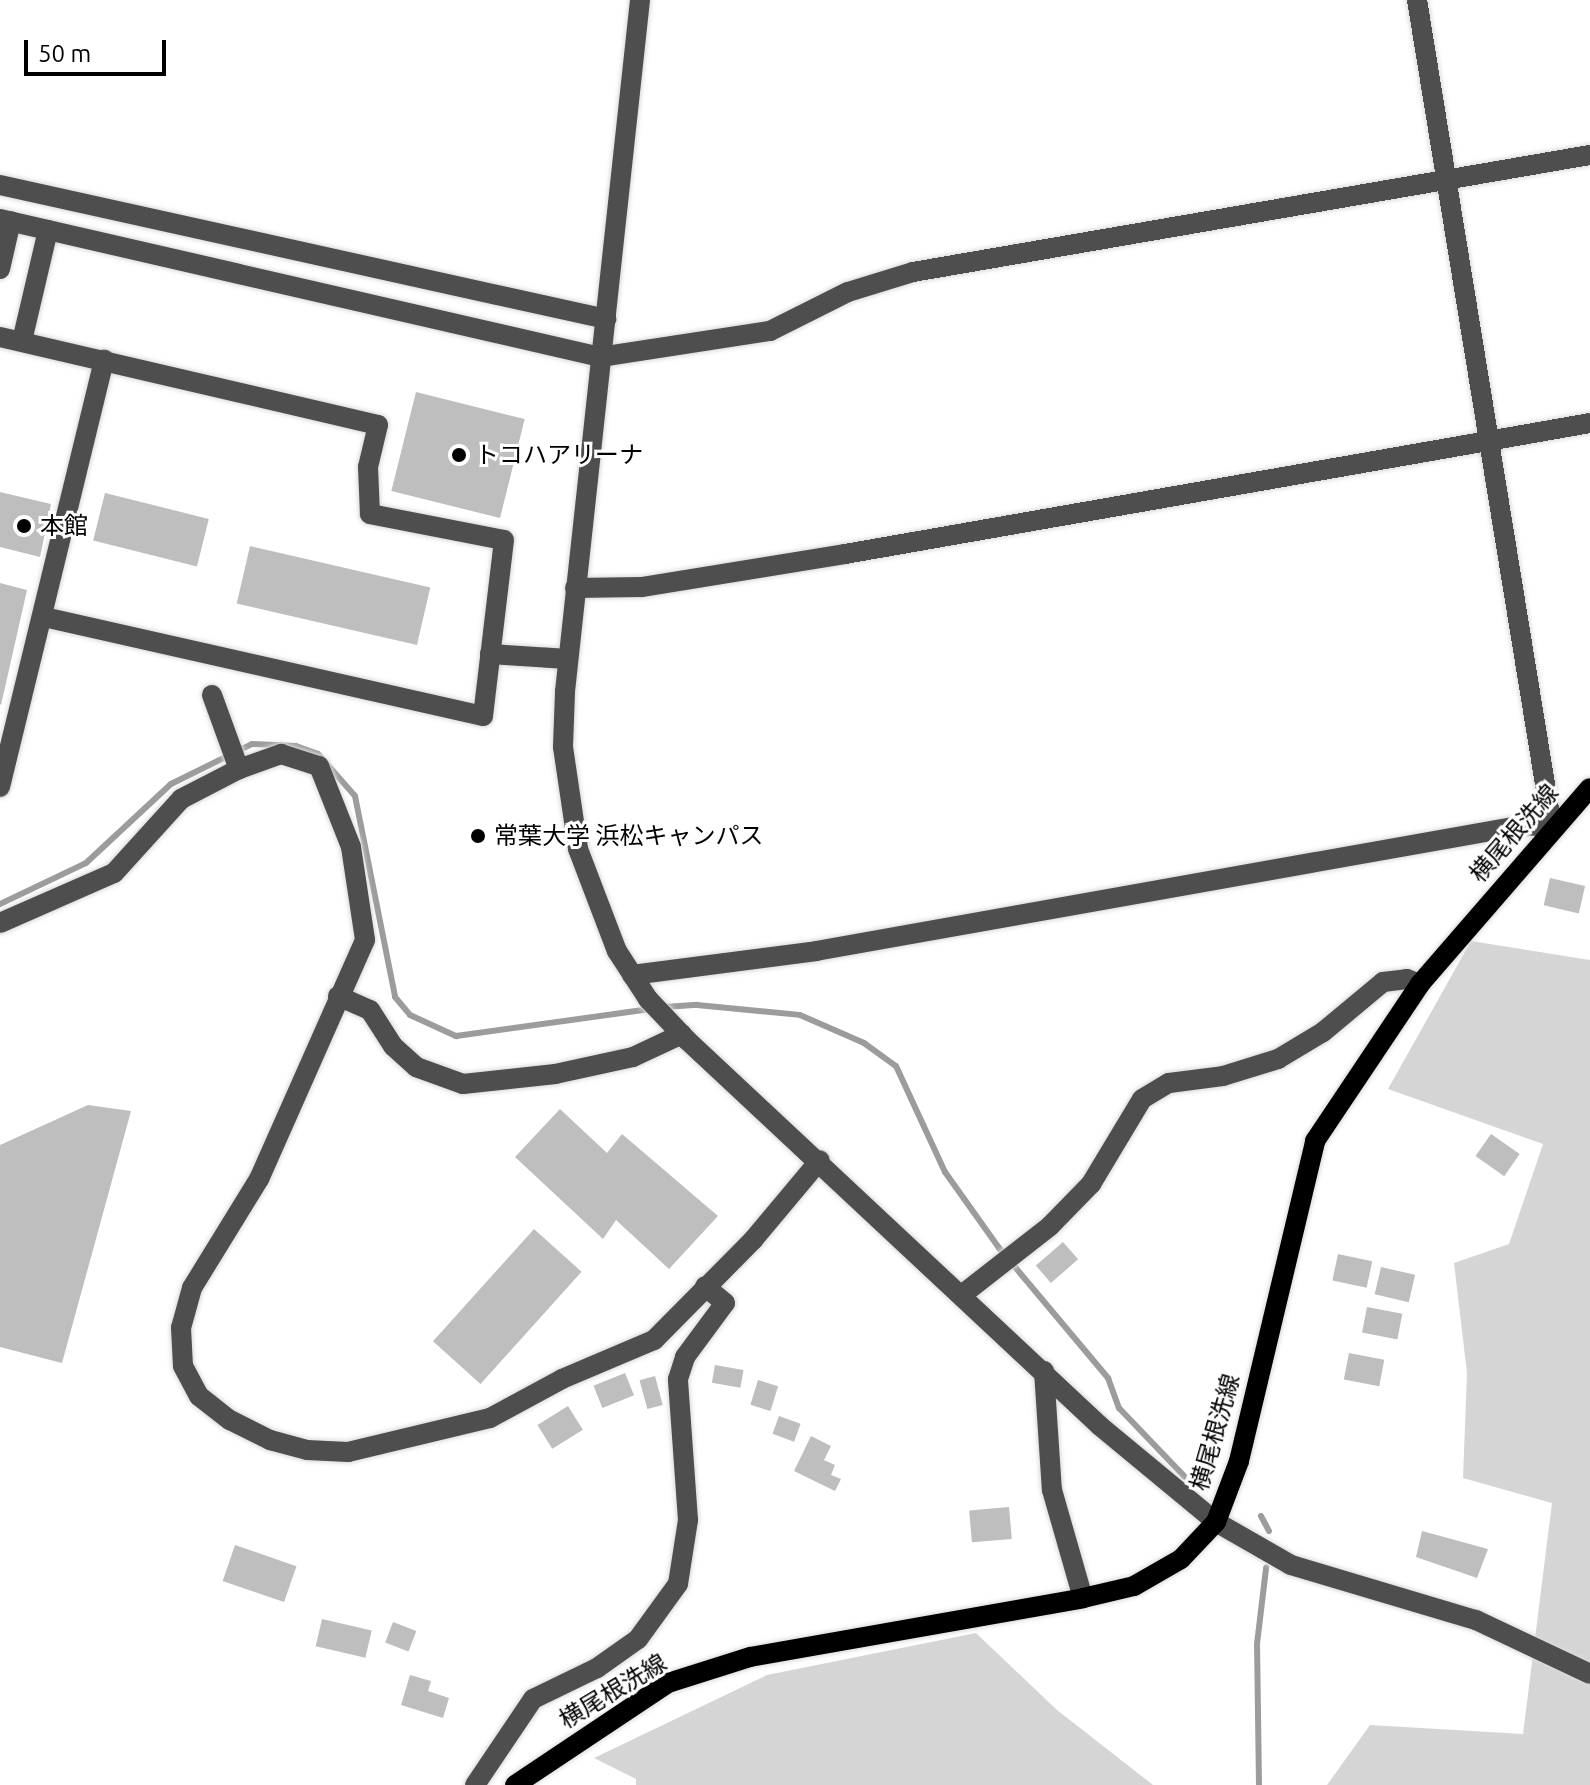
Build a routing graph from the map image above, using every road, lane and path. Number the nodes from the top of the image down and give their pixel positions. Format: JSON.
{"nodes":[{"id":1,"x":640,"y":0,"type":"edge"},
{"id":2,"x":1417,"y":0,"type":"edge"},
{"id":3,"x":1590,"y":155,"type":"edge"},
{"id":4,"x":1448,"y":180,"type":"junction"},
{"id":5,"x":0,"y":185,"type":"edge"},
{"id":6,"x":6,"y":220,"type":"edge"},
{"id":7,"x":48,"y":230,"type":"junction"},
{"id":8,"x":0,"y":269,"type":"edge"},
{"id":9,"x":606,"y":319,"type":"junction"},
{"id":10,"x":0,"y":337,"type":"edge"},
{"id":11,"x":22,"y":341,"type":"junction"},
{"id":12,"x":600,"y":357,"type":"junction"},
{"id":13,"x":104,"y":359,"type":"junction"},
{"id":14,"x":1590,"y":423,"type":"edge"},
{"id":15,"x":1487,"y":441,"type":"junction"},
{"id":16,"x":575,"y":588,"type":"junction"},
{"id":17,"x":44,"y":617,"type":"junction"},
{"id":18,"x":490,"y":654,"type":"junction"},
{"id":19,"x":568,"y":659,"type":"junction"},
{"id":20,"x":212,"y":695,"type":"dead end"},
{"id":21,"x":237,"y":764,"type":"junction"},
{"id":22,"x":0,"y":787,"type":"edge"},
{"id":23,"x":1590,"y":788,"type":"edge"},
{"id":24,"x":1552,"y":827,"type":"junction"},
{"id":25,"x":0,"y":923,"type":"edge"},
{"id":26,"x":632,"y":975,"type":"junction"},
{"id":27,"x":1420,"y":984,"type":"junction"},
{"id":28,"x":338,"y":996,"type":"junction"},
{"id":29,"x":682,"y":1034,"type":"junction"},
{"id":30,"x":820,"y":1160,"type":"junction"},
{"id":31,"x":705,"y":1286,"type":"junction"},
{"id":32,"x":963,"y":1294,"type":"junction"},
{"id":33,"x":1044,"y":1371,"type":"junction"},
{"id":34,"x":1216,"y":1522,"type":"junction"},
{"id":35,"x":1083,"y":1598,"type":"junction"},
{"id":36,"x":1590,"y":1674,"type":"edge"},
{"id":37,"x":475,"y":1785,"type":"edge"},
{"id":38,"x":515,"y":1785,"type":"edge"}],
"edges":[{"from":1,"to":9,"type":"street"},
{"from":2,"to":4,"type":"street"},
{"from":3,"to":4,"type":"street"},
{"from":4,"to":12,"type":"street"},
{"from":4,"to":15,"type":"street"},
{"from":5,"to":9,"type":"street"},
{"from":6,"to":7,"type":"street"},
{"from":6,"to":8,"type":"street"},
{"from":7,"to":11,"type":"street"},
{"from":7,"to":12,"type":"street"},
{"from":9,"to":12,"type":"street"},
{"from":10,"to":11,"type":"street"},
{"from":11,"to":13,"type":"street"},
{"from":12,"to":16,"type":"street"},
{"from":13,"to":17,"type":"street"},
{"from":13,"to":18,"type":"street"},
{"from":14,"to":15,"type":"street"},
{"from":15,"to":16,"type":"street"},
{"from":15,"to":24,"type":"street"},
{"from":16,"to":19,"type":"street"},
{"from":17,"to":18,"type":"street"},
{"from":17,"to":22,"type":"street"},
{"from":18,"to":19,"type":"street"},
{"from":19,"to":26,"type":"street"},
{"from":20,"to":21,"type":"street"},
{"from":21,"to":25,"type":"street"},
{"from":21,"to":28,"type":"street"},
{"from":23,"to":24,"type":"main road","name":"横尾根洗線"},
{"from":24,"to":26,"type":"street"},
{"from":24,"to":27,"type":"main road","name":"横尾根洗線"},
{"from":26,"to":29,"type":"street"},
{"from":27,"to":32,"type":"street"},
{"from":27,"to":34,"type":"main road","name":"横尾根洗線"},
{"from":28,"to":29,"type":"street"},
{"from":28,"to":31,"type":"street"},
{"from":29,"to":30,"type":"street"},
{"from":30,"to":31,"type":"street"},
{"from":30,"to":32,"type":"street"},
{"from":31,"to":37,"type":"street"},
{"from":32,"to":33,"type":"street"},
{"from":33,"to":34,"type":"street"},
{"from":33,"to":35,"type":"street"},
{"from":34,"to":35,"type":"main road","name":"横尾根洗線"},
{"from":34,"to":36,"type":"street"},
{"from":35,"to":38,"type":"main road","name":"横尾根洗線"}]}
